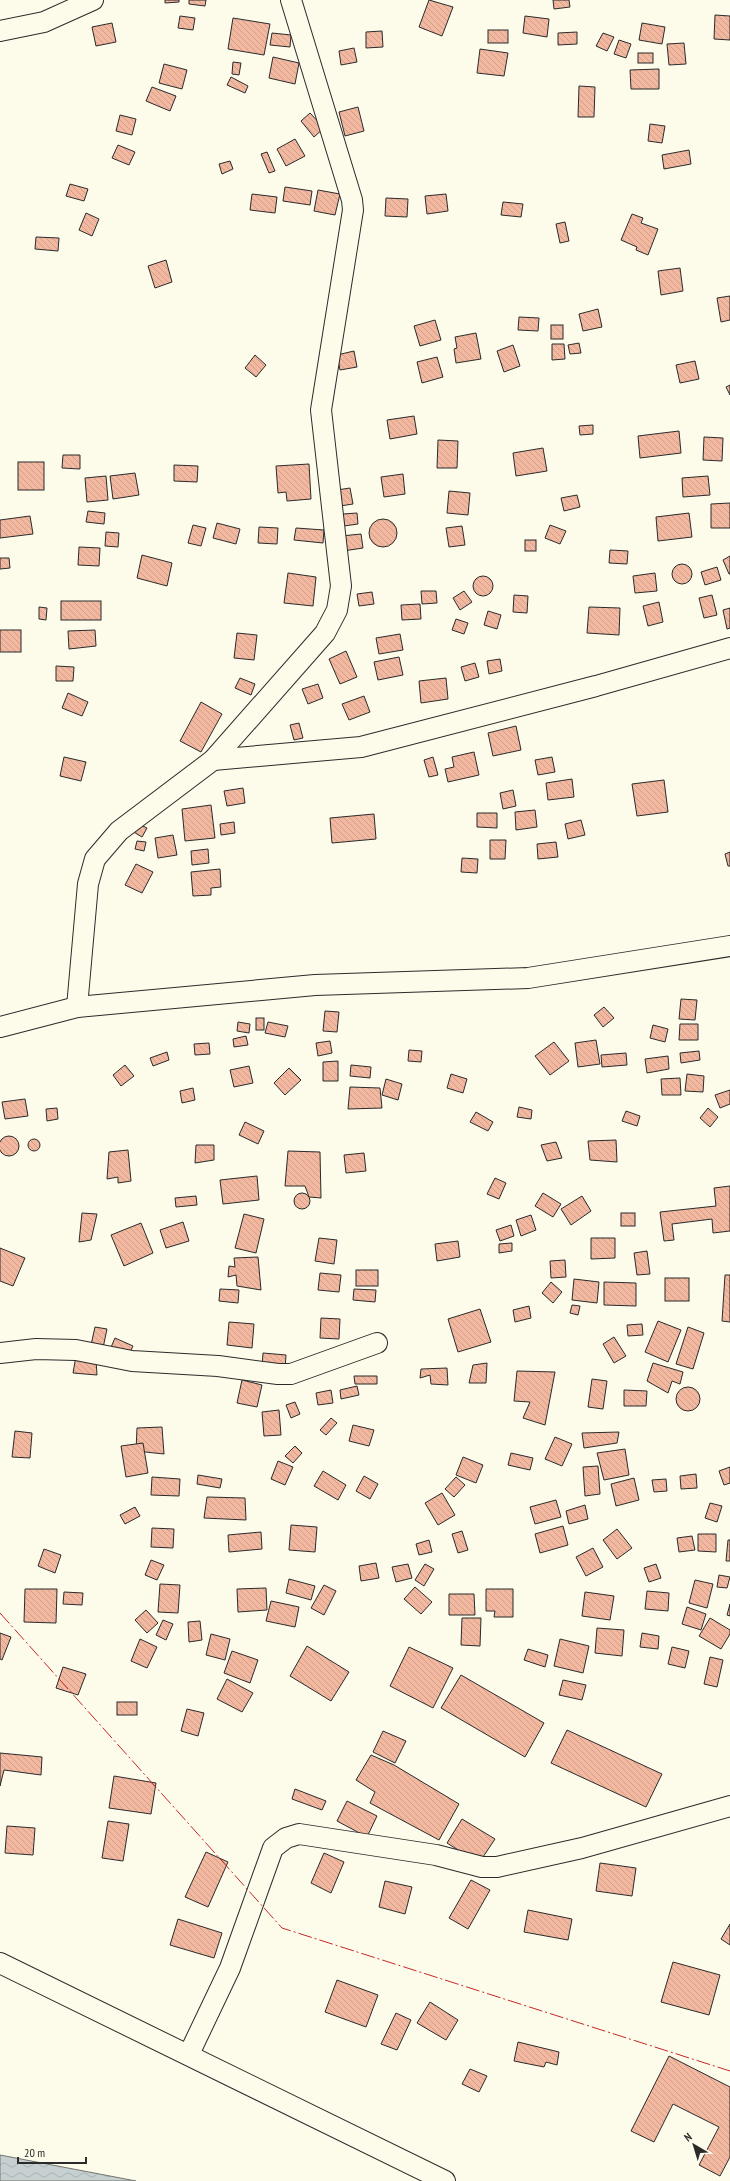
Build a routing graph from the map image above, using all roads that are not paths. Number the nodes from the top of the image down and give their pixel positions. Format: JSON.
{"nodes":[{"id":1,"x":93,"y":0,"type":"edge"},
{"id":2,"x":291,"y":0,"type":"edge"},
{"id":3,"x":0,"y":31,"type":"edge"},
{"id":4,"x":730,"y":648,"type":"edge"},
{"id":5,"x":214,"y":760,"type":"junction"},
{"id":6,"x":730,"y":946,"type":"edge"},
{"id":7,"x":77,"y":1007,"type":"junction"},
{"id":8,"x":0,"y":1027,"type":"edge"},
{"id":9,"x":377,"y":1343,"type":"dead end"},
{"id":10,"x":0,"y":1353,"type":"edge"},
{"id":11,"x":730,"y":1806,"type":"edge"},
{"id":12,"x":0,"y":1963,"type":"edge"},
{"id":13,"x":189,"y":2054,"type":"junction"},
{"id":14,"x":445,"y":2181,"type":"edge"}],
"edges":[{"from":1,"to":3,"type":"street"},
{"from":2,"to":5,"type":"street"},
{"from":4,"to":5,"type":"street"},
{"from":5,"to":7,"type":"street"},
{"from":6,"to":7,"type":"street"},
{"from":7,"to":8,"type":"street"},
{"from":9,"to":10,"type":"street"},
{"from":11,"to":13,"type":"street"},
{"from":12,"to":13,"type":"street"},
{"from":13,"to":14,"type":"street"}]}
